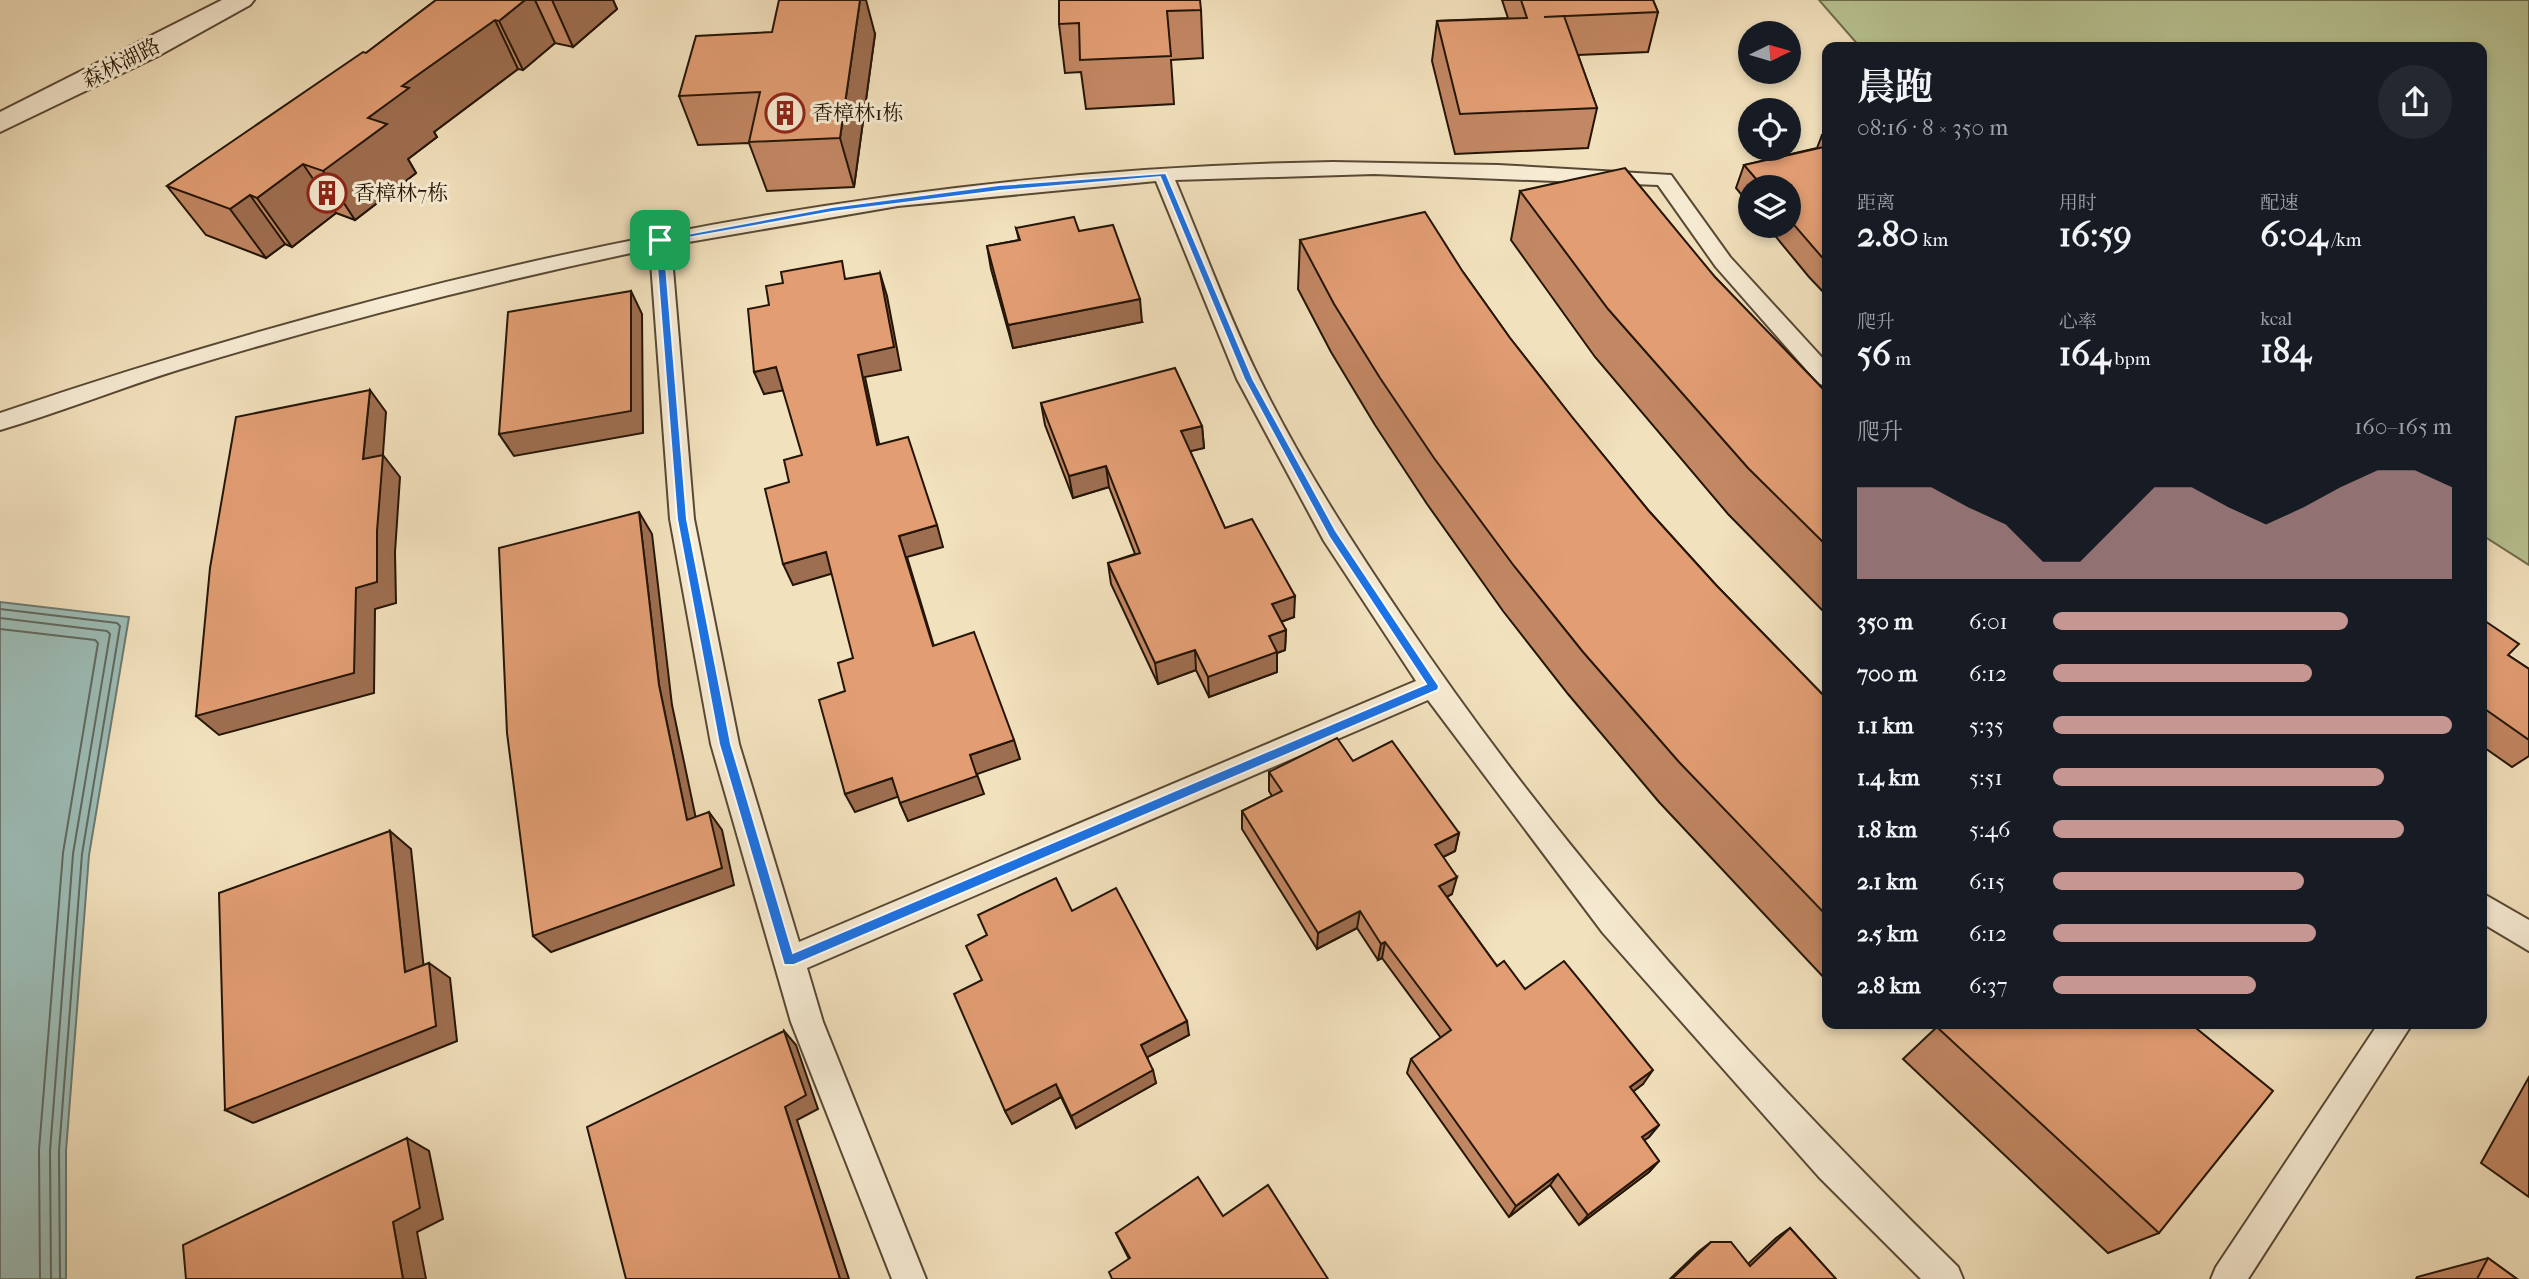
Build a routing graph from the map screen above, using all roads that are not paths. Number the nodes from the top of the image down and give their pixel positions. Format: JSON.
{"nodes":[{"id":1,"x":241,"y":0,"type":"edge"},
{"id":2,"x":0,"y":123,"type":"edge"},
{"id":3,"x":1163,"y":174,"type":"junction"},
{"id":4,"x":660,"y":240,"type":"junction"},
{"id":5,"x":1822,"y":372,"type":"edge"},
{"id":6,"x":0,"y":422,"type":"edge"},
{"id":7,"x":1433,"y":686,"type":"junction"},
{"id":8,"x":2487,"y":910,"type":"edge"},
{"id":9,"x":2529,"y":937,"type":"edge"},
{"id":10,"x":789,"y":961,"type":"junction"},
{"id":11,"x":2393,"y":1029,"type":"edge"},
{"id":12,"x":909,"y":1279,"type":"edge"},
{"id":13,"x":1946,"y":1279,"type":"edge"},
{"id":14,"x":2228,"y":1279,"type":"edge"}],
"edges":[{"from":1,"to":2,"type":"street","name":"森林湖路"},
{"from":3,"to":4,"type":"lane"},
{"from":3,"to":5,"type":"lane"},
{"from":3,"to":7,"type":"lane"},
{"from":4,"to":6,"type":"lane"},
{"from":4,"to":10,"type":"lane"},
{"from":7,"to":10,"type":"lane"},
{"from":7,"to":13,"type":"lane"},
{"from":8,"to":9,"type":"lane"},
{"from":10,"to":12,"type":"lane"},
{"from":11,"to":14,"type":"lane"}]}
